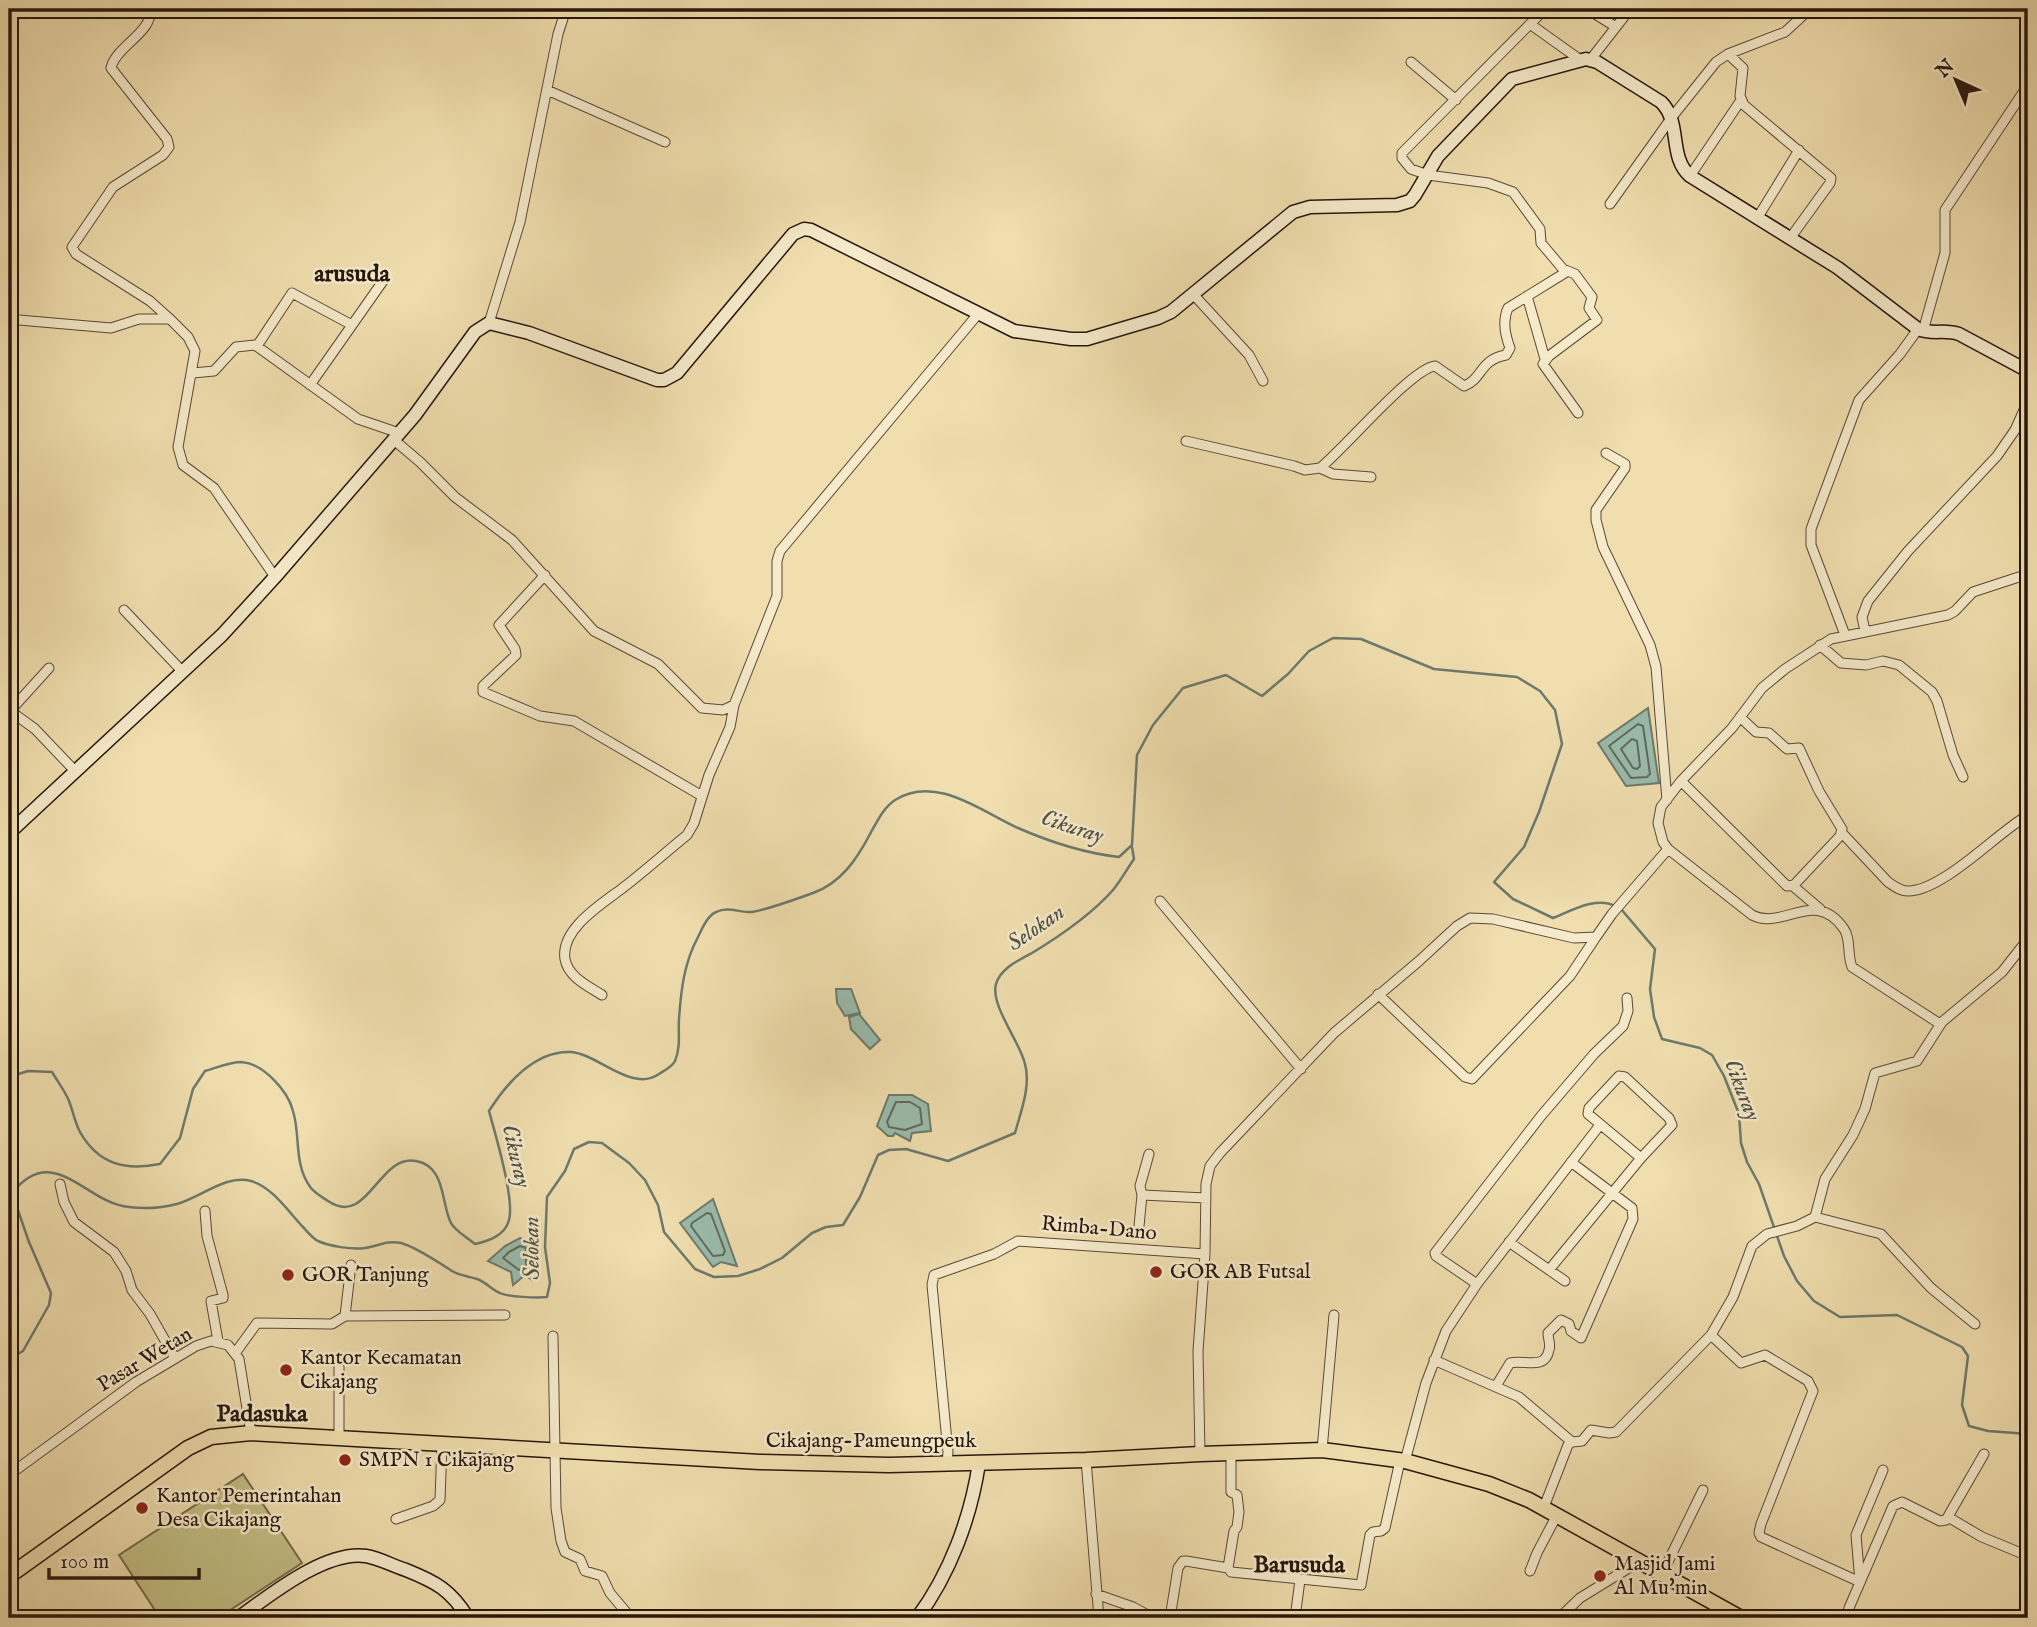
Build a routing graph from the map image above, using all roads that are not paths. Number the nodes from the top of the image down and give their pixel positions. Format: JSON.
{"nodes":[{"id":1,"x":149,"y":9,"type":"edge"},
{"id":2,"x":566,"y":9,"type":"edge"},
{"id":3,"x":1545,"y":9,"type":"edge"},
{"id":4,"x":1587,"y":9,"type":"edge"},
{"id":5,"x":1630,"y":9,"type":"edge"},
{"id":6,"x":1810,"y":9,"type":"edge"},
{"id":7,"x":1531,"y":24,"type":"junction"},
{"id":8,"x":1616,"y":27,"type":"junction"},
{"id":9,"x":1728,"y":54,"type":"junction"},
{"id":10,"x":1585,"y":59,"type":"junction"},
{"id":11,"x":1410,"y":62,"type":"dead end"},
{"id":12,"x":2028,"y":85,"type":"edge"},
{"id":13,"x":547,"y":90,"type":"junction"},
{"id":14,"x":1456,"y":100,"type":"junction"},
{"id":15,"x":1741,"y":100,"type":"junction"},
{"id":16,"x":1672,"y":117,"type":"junction"},
{"id":17,"x":665,"y":142,"type":"dead end"},
{"id":18,"x":1799,"y":150,"type":"junction"},
{"id":19,"x":1428,"y":175,"type":"junction"},
{"id":20,"x":1690,"y":176,"type":"junction"},
{"id":21,"x":1610,"y":204,"type":"dead end"},
{"id":22,"x":1758,"y":217,"type":"junction"},
{"id":23,"x":1791,"y":237,"type":"junction"},
{"id":24,"x":1568,"y":271,"type":"junction"},
{"id":25,"x":383,"y":281,"type":"dead end"},
{"id":26,"x":1193,"y":294,"type":"junction"},
{"id":27,"x":1527,"y":296,"type":"junction"},
{"id":28,"x":978,"y":314,"type":"junction"},
{"id":29,"x":9,"y":316,"type":"edge"},
{"id":30,"x":170,"y":319,"type":"junction"},
{"id":31,"x":489,"y":323,"type":"junction"},
{"id":32,"x":352,"y":325,"type":"junction"},
{"id":33,"x":1920,"y":330,"type":"junction"},
{"id":34,"x":257,"y":346,"type":"junction"},
{"id":35,"x":1545,"y":359,"type":"junction"},
{"id":36,"x":2028,"y":371,"type":"edge"},
{"id":37,"x":193,"y":373,"type":"junction"},
{"id":38,"x":1264,"y":381,"type":"dead end"},
{"id":39,"x":310,"y":385,"type":"junction"},
{"id":40,"x":2028,"y":401,"type":"edge"},
{"id":41,"x":1578,"y":413,"type":"dead end"},
{"id":42,"x":396,"y":436,"type":"junction"},
{"id":43,"x":1186,"y":441,"type":"dead end"},
{"id":44,"x":1606,"y":453,"type":"dead end"},
{"id":45,"x":1320,"y":468,"type":"junction"},
{"id":46,"x":1371,"y":477,"type":"dead end"},
{"id":47,"x":2028,"y":574,"type":"edge"},
{"id":48,"x":545,"y":575,"type":"junction"},
{"id":49,"x":275,"y":578,"type":"junction"},
{"id":50,"x":124,"y":610,"type":"dead end"},
{"id":51,"x":1865,"y":631,"type":"junction"},
{"id":52,"x":1845,"y":635,"type":"junction"},
{"id":53,"x":1820,"y":645,"type":"junction"},
{"id":54,"x":49,"y":668,"type":"dead end"},
{"id":55,"x":182,"y":671,"type":"junction"},
{"id":56,"x":734,"y":705,"type":"junction"},
{"id":57,"x":10,"y":710,"type":"edge"},
{"id":58,"x":1740,"y":717,"type":"junction"},
{"id":59,"x":75,"y":771,"type":"junction"},
{"id":60,"x":1962,"y":777,"type":"dead end"},
{"id":61,"x":1681,"y":781,"type":"junction"},
{"id":62,"x":702,"y":796,"type":"junction"},
{"id":63,"x":1667,"y":800,"type":"junction"},
{"id":64,"x":2026,"y":815,"type":"edge"},
{"id":65,"x":2028,"y":832,"type":"edge"},
{"id":66,"x":9,"y":833,"type":"edge"},
{"id":67,"x":1842,"y":834,"type":"junction"},
{"id":68,"x":1668,"y":849,"type":"junction"},
{"id":69,"x":1793,"y":886,"type":"junction"},
{"id":70,"x":1160,"y":901,"type":"dead end"},
{"id":71,"x":1821,"y":911,"type":"junction"},
{"id":72,"x":1596,"y":937,"type":"junction"},
{"id":73,"x":2028,"y":939,"type":"edge"},
{"id":74,"x":1378,"y":994,"type":"junction"},
{"id":75,"x":602,"y":995,"type":"dead end"},
{"id":76,"x":1627,"y":998,"type":"dead end"},
{"id":77,"x":1940,"y":1024,"type":"junction"},
{"id":78,"x":1301,"y":1069,"type":"junction"},
{"id":79,"x":1600,"y":1125,"type":"junction"},
{"id":80,"x":1149,"y":1154,"type":"dead end"},
{"id":81,"x":1641,"y":1158,"type":"junction"},
{"id":82,"x":1571,"y":1162,"type":"junction"},
{"id":83,"x":60,"y":1184,"type":"dead end"},
{"id":84,"x":1612,"y":1193,"type":"junction"},
{"id":85,"x":1142,"y":1195,"type":"junction"},
{"id":86,"x":1206,"y":1198,"type":"junction"},
{"id":87,"x":205,"y":1211,"type":"dead end"},
{"id":88,"x":1815,"y":1217,"type":"junction"},
{"id":89,"x":1139,"y":1226,"type":"dead end"},
{"id":90,"x":1509,"y":1242,"type":"junction"},
{"id":91,"x":1205,"y":1254,"type":"junction"},
{"id":92,"x":351,"y":1265,"type":"dead end"},
{"id":93,"x":1549,"y":1269,"type":"junction"},
{"id":94,"x":1565,"y":1281,"type":"dead end"},
{"id":95,"x":1477,"y":1284,"type":"junction"},
{"id":96,"x":505,"y":1315,"type":"dead end"},
{"id":97,"x":1334,"y":1315,"type":"dead end"},
{"id":98,"x":345,"y":1316,"type":"junction"},
{"id":99,"x":1975,"y":1324,"type":"dead end"},
{"id":100,"x":1711,"y":1335,"type":"junction"},
{"id":101,"x":553,"y":1336,"type":"dead end"},
{"id":102,"x":218,"y":1341,"type":"junction"},
{"id":103,"x":236,"y":1352,"type":"junction"},
{"id":104,"x":175,"y":1358,"type":"junction"},
{"id":105,"x":1434,"y":1360,"type":"junction"},
{"id":106,"x":339,"y":1367,"type":"dead end"},
{"id":107,"x":1496,"y":1387,"type":"junction"},
{"id":108,"x":251,"y":1433,"type":"junction"},
{"id":109,"x":339,"y":1437,"type":"junction"},
{"id":110,"x":1572,"y":1442,"type":"junction"},
{"id":111,"x":442,"y":1444,"type":"junction"},
{"id":112,"x":1322,"y":1450,"type":"junction"},
{"id":113,"x":556,"y":1451,"type":"junction"},
{"id":114,"x":1231,"y":1453,"type":"junction"},
{"id":115,"x":1200,"y":1454,"type":"junction"},
{"id":116,"x":1983,"y":1454,"type":"dead end"},
{"id":117,"x":1086,"y":1460,"type":"junction"},
{"id":118,"x":1402,"y":1461,"type":"junction"},
{"id":119,"x":979,"y":1462,"type":"junction"},
{"id":120,"x":947,"y":1464,"type":"junction"},
{"id":121,"x":1882,"y":1470,"type":"dead end"},
{"id":122,"x":9,"y":1475,"type":"edge"},
{"id":123,"x":1703,"y":1490,"type":"dead end"},
{"id":124,"x":1551,"y":1511,"type":"junction"},
{"id":125,"x":1948,"y":1517,"type":"junction"},
{"id":126,"x":396,"y":1519,"type":"dead end"},
{"id":127,"x":2028,"y":1556,"type":"edge"},
{"id":128,"x":1640,"y":1561,"type":"junction"},
{"id":129,"x":1228,"y":1568,"type":"junction"},
{"id":130,"x":1530,"y":1571,"type":"dead end"},
{"id":131,"x":1662,"y":1574,"type":"junction"},
{"id":132,"x":9,"y":1576,"type":"edge"},
{"id":133,"x":1300,"y":1580,"type":"junction"},
{"id":134,"x":1860,"y":1582,"type":"junction"},
{"id":135,"x":1096,"y":1594,"type":"junction"},
{"id":136,"x":238,"y":1618,"type":"edge"},
{"id":137,"x":468,"y":1618,"type":"edge"},
{"id":138,"x":631,"y":1618,"type":"edge"},
{"id":139,"x":917,"y":1618,"type":"edge"},
{"id":140,"x":1099,"y":1618,"type":"edge"},
{"id":141,"x":1153,"y":1618,"type":"edge"},
{"id":142,"x":1170,"y":1618,"type":"edge"},
{"id":143,"x":1295,"y":1618,"type":"edge"},
{"id":144,"x":1559,"y":1618,"type":"edge"},
{"id":145,"x":1741,"y":1618,"type":"edge"},
{"id":146,"x":1846,"y":1618,"type":"edge"}],
"edges":[{"from":1,"to":30,"type":"street"},
{"from":2,"to":13,"type":"street"},
{"from":3,"to":7,"type":"street"},
{"from":4,"to":8,"type":"street"},
{"from":5,"to":8,"type":"street"},
{"from":6,"to":9,"type":"street"},
{"from":7,"to":10,"type":"street"},
{"from":7,"to":14,"type":"street"},
{"from":8,"to":10,"type":"street"},
{"from":9,"to":15,"type":"street"},
{"from":9,"to":16,"type":"street"},
{"from":10,"to":16,"type":"street"},
{"from":10,"to":19,"type":"street"},
{"from":11,"to":14,"type":"street"},
{"from":12,"to":33,"type":"street"},
{"from":13,"to":17,"type":"street"},
{"from":13,"to":31,"type":"street"},
{"from":14,"to":19,"type":"street"},
{"from":15,"to":18,"type":"street"},
{"from":15,"to":20,"type":"street"},
{"from":16,"to":20,"type":"street"},
{"from":16,"to":21,"type":"street"},
{"from":18,"to":22,"type":"street"},
{"from":18,"to":23,"type":"street"},
{"from":19,"to":24,"type":"street"},
{"from":19,"to":26,"type":"street"},
{"from":20,"to":22,"type":"street"},
{"from":22,"to":23,"type":"street"},
{"from":23,"to":33,"type":"street"},
{"from":24,"to":27,"type":"street"},
{"from":24,"to":35,"type":"street"},
{"from":25,"to":32,"type":"street"},
{"from":26,"to":28,"type":"street"},
{"from":26,"to":38,"type":"street"},
{"from":27,"to":35,"type":"street"},
{"from":27,"to":45,"type":"street"},
{"from":28,"to":31,"type":"street"},
{"from":28,"to":56,"type":"street"},
{"from":29,"to":30,"type":"street"},
{"from":30,"to":37,"type":"street"},
{"from":31,"to":42,"type":"street"},
{"from":32,"to":34,"type":"street"},
{"from":32,"to":39,"type":"street"},
{"from":33,"to":36,"type":"street"},
{"from":33,"to":52,"type":"street"},
{"from":34,"to":37,"type":"street"},
{"from":34,"to":39,"type":"street"},
{"from":35,"to":41,"type":"street"},
{"from":37,"to":49,"type":"street"},
{"from":39,"to":42,"type":"street"},
{"from":40,"to":51,"type":"street"},
{"from":42,"to":48,"type":"street"},
{"from":42,"to":49,"type":"street"},
{"from":43,"to":45,"type":"street"},
{"from":44,"to":63,"type":"street"},
{"from":45,"to":46,"type":"street"},
{"from":47,"to":51,"type":"street"},
{"from":48,"to":56,"type":"street"},
{"from":48,"to":62,"type":"street"},
{"from":49,"to":55,"type":"street"},
{"from":50,"to":55,"type":"street"},
{"from":51,"to":52,"type":"street"},
{"from":52,"to":53,"type":"street"},
{"from":53,"to":58,"type":"street"},
{"from":53,"to":60,"type":"street"},
{"from":54,"to":57,"type":"street"},
{"from":55,"to":59,"type":"street"},
{"from":56,"to":62,"type":"street"},
{"from":57,"to":59,"type":"street"},
{"from":58,"to":61,"type":"street"},
{"from":58,"to":67,"type":"street"},
{"from":59,"to":66,"type":"street"},
{"from":61,"to":63,"type":"street"},
{"from":61,"to":69,"type":"street"},
{"from":62,"to":75,"type":"street"},
{"from":63,"to":68,"type":"street"},
{"from":64,"to":65,"type":"street"},
{"from":64,"to":67,"type":"street"},
{"from":67,"to":69,"type":"street"},
{"from":68,"to":71,"type":"street"},
{"from":68,"to":72,"type":"street"},
{"from":69,"to":71,"type":"street"},
{"from":70,"to":78,"type":"street"},
{"from":71,"to":77,"type":"street"},
{"from":72,"to":74,"type":"street"},
{"from":72,"to":74,"type":"street"},
{"from":73,"to":77,"type":"street"},
{"from":74,"to":78,"type":"street"},
{"from":76,"to":95,"type":"street"},
{"from":77,"to":88,"type":"street"},
{"from":78,"to":86,"type":"street"},
{"from":79,"to":81,"type":"street"},
{"from":79,"to":81,"type":"street"},
{"from":79,"to":82,"type":"street"},
{"from":80,"to":85,"type":"street"},
{"from":81,"to":84,"type":"street"},
{"from":82,"to":84,"type":"street"},
{"from":82,"to":90,"type":"street"},
{"from":83,"to":104,"type":"street"},
{"from":84,"to":93,"type":"street"},
{"from":84,"to":107,"type":"street"},
{"from":85,"to":86,"type":"street"},
{"from":85,"to":89,"type":"street"},
{"from":86,"to":91,"type":"street"},
{"from":87,"to":102,"type":"street"},
{"from":88,"to":99,"type":"street"},
{"from":88,"to":100,"type":"street"},
{"from":90,"to":93,"type":"street"},
{"from":90,"to":95,"type":"street"},
{"from":91,"to":115,"type":"street"},
{"from":91,"to":120,"type":"street","name":"Rimba-Dano"},
{"from":92,"to":98,"type":"street"},
{"from":93,"to":94,"type":"street"},
{"from":95,"to":105,"type":"street"},
{"from":96,"to":98,"type":"street"},
{"from":97,"to":112,"type":"street"},
{"from":98,"to":103,"type":"street"},
{"from":100,"to":110,"type":"street"},
{"from":100,"to":134,"type":"street"},
{"from":101,"to":113,"type":"street"},
{"from":102,"to":103,"type":"street","name":"Pasar Wetan"},
{"from":102,"to":104,"type":"street","name":"Pasar Wetan"},
{"from":103,"to":108,"type":"street"},
{"from":104,"to":122,"type":"street","name":"Pasar Wetan"},
{"from":105,"to":107,"type":"street"},
{"from":105,"to":118,"type":"street"},
{"from":106,"to":109,"type":"street"},
{"from":107,"to":110,"type":"street"},
{"from":108,"to":109,"type":"main road","name":"Cikajang-Pameungpeuk"},
{"from":108,"to":132,"type":"main road","name":"Cikajang-Pameungpeuk"},
{"from":109,"to":111,"type":"main road","name":"Cikajang-Pameungpeuk"},
{"from":110,"to":124,"type":"street"},
{"from":111,"to":113,"type":"main road","name":"Cikajang-Pameungpeuk"},
{"from":111,"to":126,"type":"street"},
{"from":112,"to":114,"type":"main road","name":"Cikajang-Pameungpeuk"},
{"from":112,"to":118,"type":"main road","name":"Cikajang-Pameungpeuk"},
{"from":113,"to":120,"type":"main road","name":"Cikajang-Pameungpeuk"},
{"from":113,"to":138,"type":"street"},
{"from":114,"to":115,"type":"main road","name":"Cikajang-Pameungpeuk"},
{"from":114,"to":129,"type":"street"},
{"from":115,"to":117,"type":"main road","name":"Cikajang-Pameungpeuk"},
{"from":116,"to":125,"type":"street"},
{"from":117,"to":119,"type":"main road","name":"Cikajang-Pameungpeuk"},
{"from":117,"to":135,"type":"street"},
{"from":118,"to":124,"type":"main road","name":"Cikajang-Pameungpeuk"},
{"from":118,"to":133,"type":"street"},
{"from":119,"to":120,"type":"main road","name":"Cikajang-Pameungpeuk"},
{"from":119,"to":139,"type":"street"},
{"from":121,"to":134,"type":"street"},
{"from":123,"to":131,"type":"street"},
{"from":124,"to":128,"type":"main road","name":"Cikajang-Pameungpeuk"},
{"from":124,"to":130,"type":"street"},
{"from":125,"to":127,"type":"street"},
{"from":125,"to":134,"type":"street"},
{"from":128,"to":131,"type":"main road","name":"Cikajang-Pameungpeuk"},
{"from":128,"to":144,"type":"street"},
{"from":129,"to":133,"type":"street"},
{"from":129,"to":142,"type":"street"},
{"from":131,"to":145,"type":"main road","name":"Cikajang-Pameungpeuk"},
{"from":133,"to":143,"type":"street"},
{"from":134,"to":146,"type":"street"},
{"from":135,"to":140,"type":"street"},
{"from":135,"to":141,"type":"street"},
{"from":136,"to":137,"type":"street"}]}
